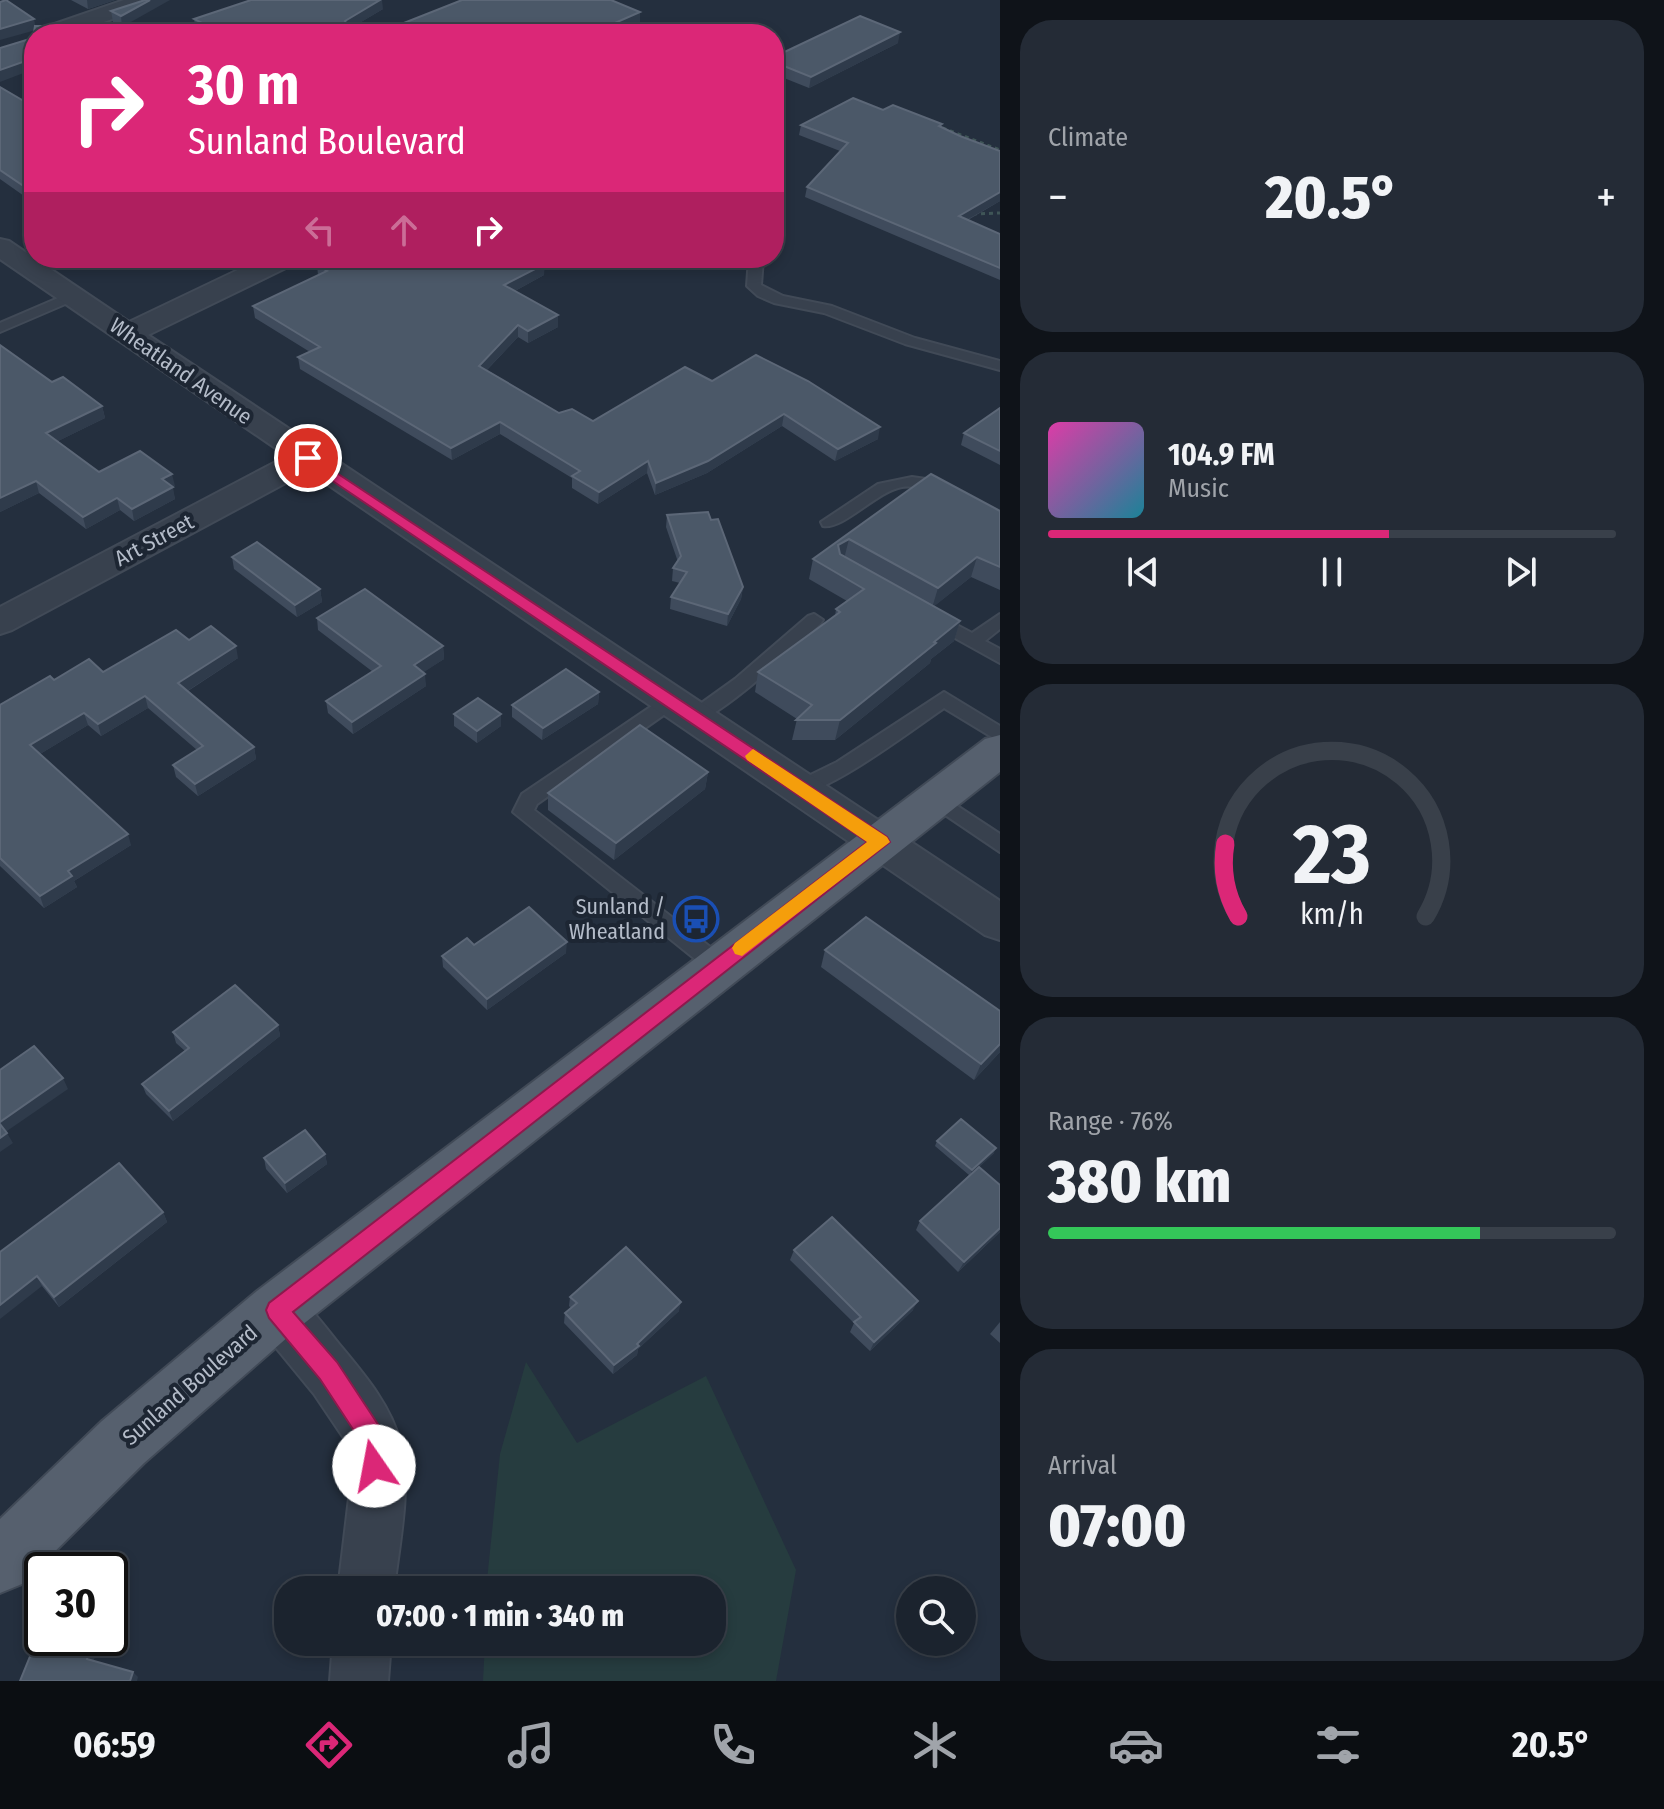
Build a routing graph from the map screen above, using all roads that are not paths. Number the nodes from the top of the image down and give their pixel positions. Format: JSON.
{"nodes":[{"id":1,"x":145,"y":0,"type":"edge"},
{"id":2,"x":77,"y":24,"type":"edge"},
{"id":3,"x":0,"y":247,"type":"edge"},
{"id":4,"x":24,"y":263,"type":"edge"},
{"id":5,"x":31,"y":268,"type":"edge"},
{"id":6,"x":263,"y":268,"type":"edge"},
{"id":7,"x":755,"y":268,"type":"edge"},
{"id":8,"x":72,"y":296,"type":"junction"},
{"id":9,"x":0,"y":328,"type":"edge"},
{"id":10,"x":128,"y":334,"type":"junction"},
{"id":11,"x":1000,"y":366,"type":"edge"},
{"id":12,"x":308,"y":458,"type":"junction"},
{"id":13,"x":956,"y":495,"type":"edge"},
{"id":14,"x":829,"y":522,"type":"dead end"},
{"id":15,"x":920,"y":611,"type":"edge"},
{"id":16,"x":814,"y":620,"type":"dead end"},
{"id":17,"x":1000,"y":620,"type":"edge"},
{"id":18,"x":0,"y":622,"type":"edge"},
{"id":19,"x":973,"y":641,"type":"junction"},
{"id":20,"x":1000,"y":657,"type":"edge"},
{"id":21,"x":683,"y":708,"type":"junction"},
{"id":22,"x":1000,"y":735,"type":"edge"},
{"id":23,"x":1000,"y":750,"type":"edge"},
{"id":24,"x":801,"y":788,"type":"junction"},
{"id":25,"x":936,"y":799,"type":"junction"},
{"id":26,"x":880,"y":842,"type":"junction"},
{"id":27,"x":1000,"y":844,"type":"edge"},
{"id":28,"x":1000,"y":923,"type":"edge"},
{"id":29,"x":719,"y":966,"type":"junction"},
{"id":30,"x":277,"y":1310,"type":"junction"},
{"id":31,"x":0,"y":1562,"type":"edge"},
{"id":32,"x":367,"y":1576,"type":"edge"},
{"id":33,"x":361,"y":1656,"type":"edge"},
{"id":34,"x":359,"y":1681,"type":"edge"}],
"edges":[{"from":1,"to":2,"type":"street"},
{"from":3,"to":4,"type":"street","name":"Wheatland Avenue"},
{"from":5,"to":8,"type":"street","name":"Wheatland Avenue"},
{"from":6,"to":10,"type":"street"},
{"from":7,"to":11,"type":"lane"},
{"from":8,"to":9,"type":"lane"},
{"from":8,"to":10,"type":"street","name":"Wheatland Avenue"},
{"from":10,"to":12,"type":"street","name":"Wheatland Avenue"},
{"from":12,"to":18,"type":"street","name":"Art Street"},
{"from":12,"to":21,"type":"street","name":"Wheatland Avenue"},
{"from":13,"to":14,"type":"lane"},
{"from":15,"to":19,"type":"lane"},
{"from":16,"to":21,"type":"lane"},
{"from":17,"to":19,"type":"lane"},
{"from":19,"to":20,"type":"lane"},
{"from":21,"to":24,"type":"street","name":"Wheatland Avenue"},
{"from":21,"to":29,"type":"lane"},
{"from":22,"to":24,"type":"lane"},
{"from":23,"to":25,"type":"main road","name":"Sunland Boulevard"},
{"from":24,"to":26,"type":"street","name":"Wheatland Avenue"},
{"from":25,"to":26,"type":"main road","name":"Sunland Boulevard"},
{"from":25,"to":27,"type":"lane"},
{"from":26,"to":28,"type":"street","name":"Wheatland Avenue"},
{"from":26,"to":29,"type":"main road","name":"Sunland Boulevard"},
{"from":29,"to":30,"type":"main road","name":"Sunland Boulevard"},
{"from":30,"to":31,"type":"main road","name":"Sunland Boulevard"},
{"from":30,"to":32,"type":"street"},
{"from":33,"to":34,"type":"street"}]}
